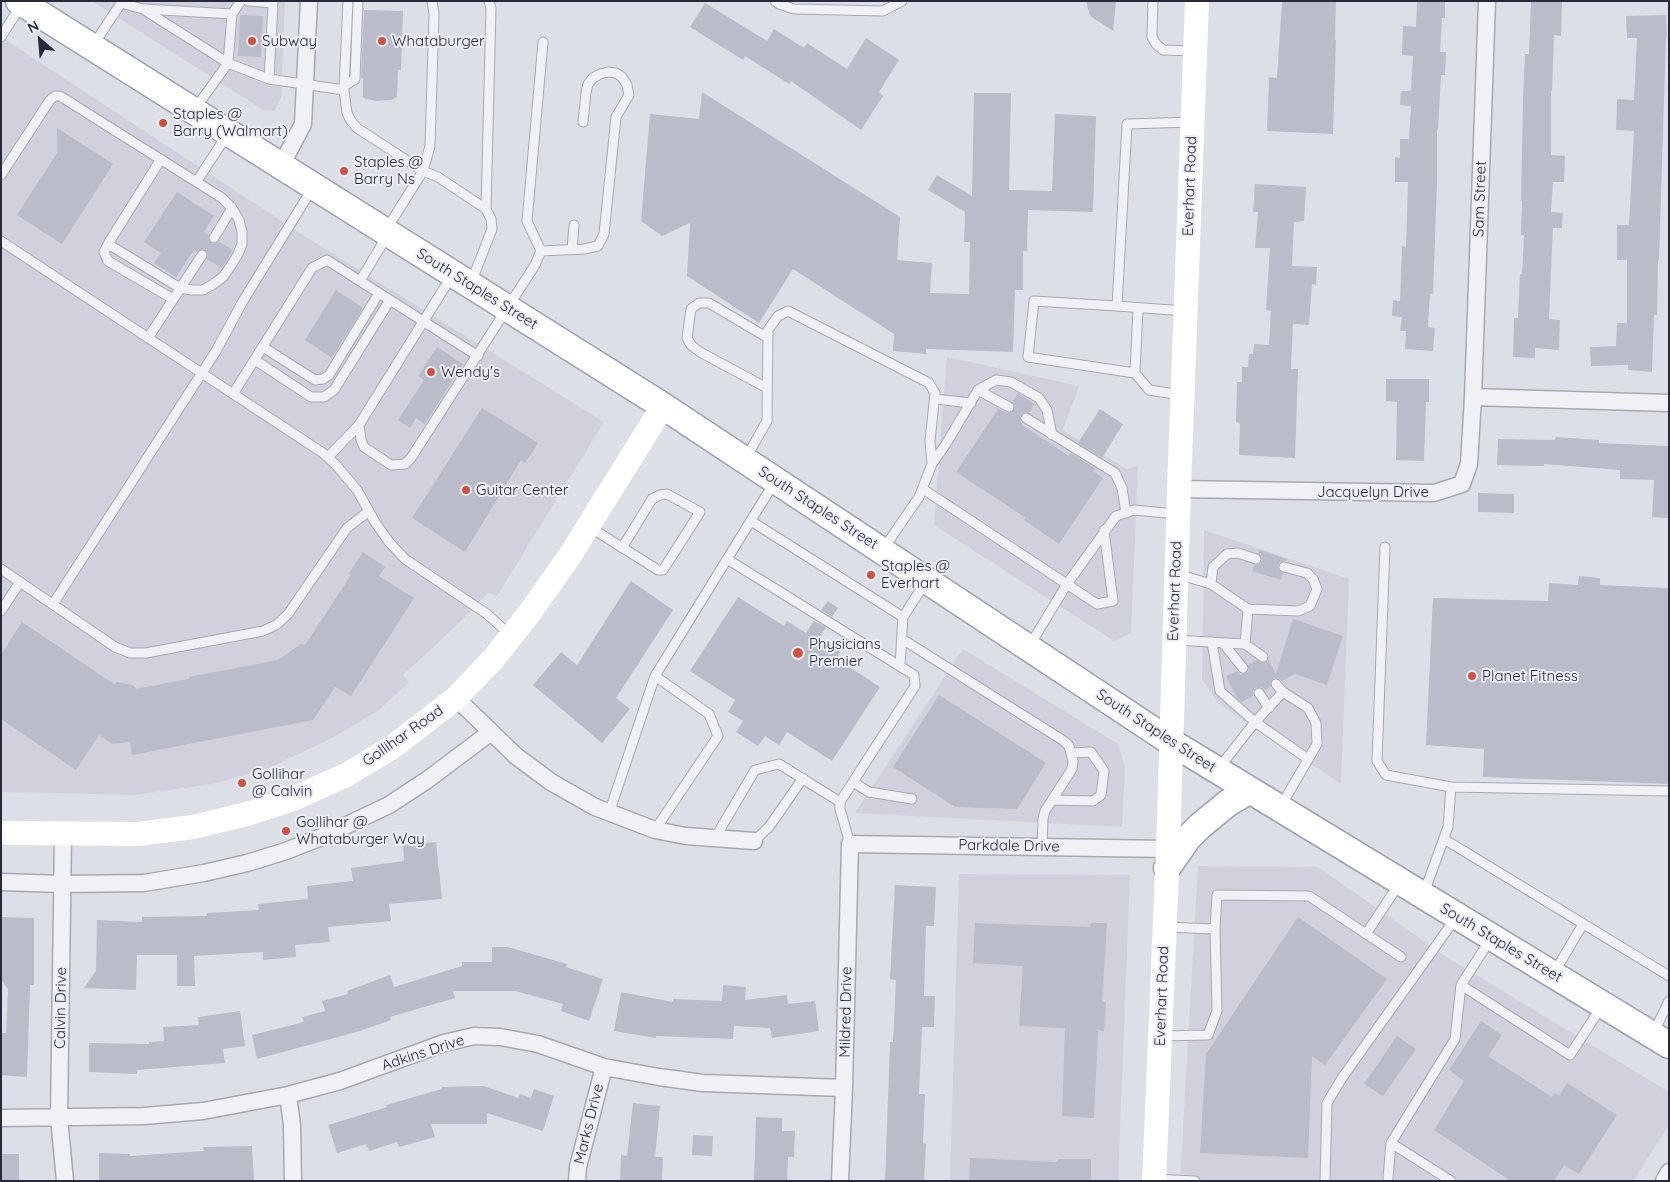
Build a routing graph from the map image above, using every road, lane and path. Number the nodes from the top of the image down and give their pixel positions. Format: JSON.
{"nodes":[{"id":1,"x":241,"y":1,"type":"edge"},
{"id":2,"x":248,"y":1,"type":"edge"},
{"id":3,"x":309,"y":1,"type":"edge"},
{"id":4,"x":348,"y":1,"type":"edge"},
{"id":5,"x":358,"y":1,"type":"edge"},
{"id":6,"x":432,"y":1,"type":"edge"},
{"id":7,"x":490,"y":1,"type":"edge"},
{"id":8,"x":775,"y":1,"type":"edge"},
{"id":9,"x":902,"y":1,"type":"edge"},
{"id":10,"x":1153,"y":1,"type":"edge"},
{"id":11,"x":1197,"y":1,"type":"edge"},
{"id":12,"x":1487,"y":1,"type":"edge"},
{"id":13,"x":20,"y":2,"type":"edge"},
{"id":14,"x":120,"y":2,"type":"edge"},
{"id":15,"x":143,"y":9,"type":"junction"},
{"id":16,"x":232,"y":14,"type":"junction"},
{"id":17,"x":1,"y":37,"type":"edge"},
{"id":18,"x":543,"y":42,"type":"dead end"},
{"id":19,"x":92,"y":47,"type":"junction"},
{"id":20,"x":1195,"y":51,"type":"junction"},
{"id":21,"x":228,"y":63,"type":"junction"},
{"id":22,"x":269,"y":79,"type":"junction"},
{"id":23,"x":305,"y":85,"type":"junction"},
{"id":24,"x":344,"y":88,"type":"junction"},
{"id":25,"x":193,"y":112,"type":"junction"},
{"id":26,"x":583,"y":122,"type":"dead end"},
{"id":27,"x":1192,"y":122,"type":"junction"},
{"id":28,"x":228,"y":133,"type":"junction"},
{"id":29,"x":161,"y":159,"type":"junction"},
{"id":30,"x":281,"y":166,"type":"junction"},
{"id":31,"x":423,"y":171,"type":"junction"},
{"id":32,"x":1,"y":175,"type":"edge"},
{"id":33,"x":197,"y":181,"type":"junction"},
{"id":34,"x":314,"y":187,"type":"junction"},
{"id":35,"x":232,"y":208,"type":"junction"},
{"id":36,"x":486,"y":209,"type":"junction"},
{"id":37,"x":574,"y":225,"type":"dead end"},
{"id":38,"x":387,"y":233,"type":"junction"},
{"id":39,"x":214,"y":238,"type":"dead end"},
{"id":40,"x":1,"y":241,"type":"edge"},
{"id":41,"x":108,"y":244,"type":"junction"},
{"id":42,"x":572,"y":250,"type":"junction"},
{"id":43,"x":541,"y":251,"type":"junction"},
{"id":44,"x":202,"y":255,"type":"dead end"},
{"id":45,"x":462,"y":280,"type":"junction"},
{"id":46,"x":360,"y":281,"type":"junction"},
{"id":47,"x":180,"y":288,"type":"junction"},
{"id":48,"x":379,"y":293,"type":"junction"},
{"id":49,"x":173,"y":299,"type":"junction"},
{"id":50,"x":390,"y":300,"type":"junction"},
{"id":51,"x":1117,"y":306,"type":"junction"},
{"id":52,"x":1138,"y":308,"type":"junction"},
{"id":53,"x":508,"y":309,"type":"junction"},
{"id":54,"x":1185,"y":310,"type":"junction"},
{"id":55,"x":423,"y":322,"type":"junction"},
{"id":56,"x":148,"y":338,"type":"junction"},
{"id":57,"x":768,"y":338,"type":"junction"},
{"id":58,"x":263,"y":347,"type":"junction"},
{"id":59,"x":478,"y":356,"type":"junction"},
{"id":60,"x":254,"y":360,"type":"junction"},
{"id":61,"x":202,"y":373,"type":"junction"},
{"id":62,"x":1135,"y":373,"type":"junction"},
{"id":63,"x":767,"y":388,"type":"junction"},
{"id":64,"x":978,"y":390,"type":"junction"},
{"id":65,"x":233,"y":394,"type":"junction"},
{"id":66,"x":1182,"y":395,"type":"junction"},
{"id":67,"x":1473,"y":396,"type":"junction"},
{"id":68,"x":935,"y":399,"type":"junction"},
{"id":69,"x":971,"y":403,"type":"junction"},
{"id":70,"x":1669,"y":403,"type":"edge"},
{"id":71,"x":663,"y":406,"type":"junction"},
{"id":72,"x":1009,"y":407,"type":"dead end"},
{"id":73,"x":1026,"y":418,"type":"dead end"},
{"id":74,"x":359,"y":425,"type":"junction"},
{"id":75,"x":1052,"y":435,"type":"junction"},
{"id":76,"x":328,"y":458,"type":"junction"},
{"id":77,"x":745,"y":460,"type":"junction"},
{"id":78,"x":932,"y":464,"type":"junction"},
{"id":79,"x":776,"y":481,"type":"junction"},
{"id":80,"x":923,"y":489,"type":"junction"},
{"id":81,"x":1179,"y":489,"type":"junction"},
{"id":82,"x":369,"y":511,"type":"junction"},
{"id":83,"x":1126,"y":512,"type":"junction"},
{"id":84,"x":1178,"y":514,"type":"junction"},
{"id":85,"x":751,"y":521,"type":"junction"},
{"id":86,"x":588,"y":526,"type":"junction"},
{"id":87,"x":1104,"y":530,"type":"junction"},
{"id":88,"x":622,"y":548,"type":"junction"},
{"id":89,"x":1384,"y":548,"type":"dead end"},
{"id":90,"x":882,"y":551,"type":"junction"},
{"id":91,"x":728,"y":559,"type":"junction"},
{"id":92,"x":1256,"y":559,"type":"dead end"},
{"id":93,"x":1284,"y":567,"type":"dead end"},
{"id":94,"x":1,"y":569,"type":"edge"},
{"id":95,"x":1176,"y":574,"type":"junction"},
{"id":96,"x":927,"y":580,"type":"junction"},
{"id":97,"x":20,"y":582,"type":"junction"},
{"id":98,"x":1067,"y":584,"type":"junction"},
{"id":99,"x":1211,"y":584,"type":"junction"},
{"id":100,"x":53,"y":604,"type":"junction"},
{"id":101,"x":1248,"y":609,"type":"junction"},
{"id":102,"x":1,"y":612,"type":"edge"},
{"id":103,"x":903,"y":617,"type":"junction"},
{"id":104,"x":511,"y":636,"type":"junction"},
{"id":105,"x":902,"y":639,"type":"junction"},
{"id":106,"x":1174,"y":640,"type":"junction"},
{"id":107,"x":1212,"y":642,"type":"junction"},
{"id":108,"x":1224,"y":643,"type":"junction"},
{"id":109,"x":1245,"y":644,"type":"junction"},
{"id":110,"x":1028,"y":648,"type":"junction"},
{"id":111,"x":1262,"y":657,"type":"dead end"},
{"id":112,"x":900,"y":666,"type":"junction"},
{"id":113,"x":1243,"y":668,"type":"dead end"},
{"id":114,"x":656,"y":676,"type":"junction"},
{"id":115,"x":1276,"y":684,"type":"dead end"},
{"id":116,"x":1283,"y":692,"type":"junction"},
{"id":117,"x":1258,"y":693,"type":"dead end"},
{"id":118,"x":456,"y":698,"type":"junction"},
{"id":119,"x":1268,"y":708,"type":"junction"},
{"id":120,"x":1255,"y":722,"type":"junction"},
{"id":121,"x":491,"y":732,"type":"junction"},
{"id":122,"x":1171,"y":742,"type":"junction"},
{"id":123,"x":1072,"y":753,"type":"junction"},
{"id":124,"x":1308,"y":758,"type":"junction"},
{"id":125,"x":1218,"y":770,"type":"junction"},
{"id":126,"x":803,"y":778,"type":"junction"},
{"id":127,"x":853,"y":782,"type":"junction"},
{"id":128,"x":1451,"y":787,"type":"junction"},
{"id":129,"x":1250,"y":790,"type":"junction"},
{"id":130,"x":1669,"y":792,"type":"edge"},
{"id":131,"x":912,"y":799,"type":"dead end"},
{"id":132,"x":1052,"y":800,"type":"junction"},
{"id":133,"x":840,"y":802,"type":"junction"},
{"id":134,"x":1280,"y":808,"type":"junction"},
{"id":135,"x":609,"y":813,"type":"junction"},
{"id":136,"x":655,"y":830,"type":"junction"},
{"id":137,"x":1,"y":833,"type":"edge"},
{"id":138,"x":63,"y":835,"type":"junction"},
{"id":139,"x":715,"y":838,"type":"junction"},
{"id":140,"x":1444,"y":839,"type":"junction"},
{"id":141,"x":754,"y":840,"type":"joint"},
{"id":142,"x":850,"y":844,"type":"junction"},
{"id":143,"x":1042,"y":847,"type":"junction"},
{"id":144,"x":1168,"y":859,"type":"junction"},
{"id":145,"x":1,"y":882,"type":"edge"},
{"id":146,"x":1400,"y":882,"type":"junction"},
{"id":147,"x":63,"y":884,"type":"junction"},
{"id":148,"x":1423,"y":895,"type":"junction"},
{"id":149,"x":1457,"y":916,"type":"junction"},
{"id":150,"x":1583,"y":924,"type":"junction"},
{"id":151,"x":1164,"y":927,"type":"junction"},
{"id":152,"x":1214,"y":929,"type":"junction"},
{"id":153,"x":1366,"y":934,"type":"junction"},
{"id":154,"x":1492,"y":937,"type":"junction"},
{"id":155,"x":1401,"y":958,"type":"dead end"},
{"id":156,"x":1553,"y":975,"type":"junction"},
{"id":157,"x":1669,"y":976,"type":"edge"},
{"id":158,"x":1461,"y":985,"type":"junction"},
{"id":159,"x":1669,"y":1001,"type":"edge"},
{"id":160,"x":1603,"y":1005,"type":"junction"},
{"id":161,"x":1160,"y":1036,"type":"junction"},
{"id":162,"x":1660,"y":1040,"type":"edge"},
{"id":163,"x":604,"y":1067,"type":"junction"},
{"id":164,"x":844,"y":1088,"type":"junction"},
{"id":165,"x":288,"y":1095,"type":"junction"},
{"id":166,"x":1,"y":1118,"type":"edge"},
{"id":167,"x":59,"y":1118,"type":"junction"},
{"id":168,"x":1391,"y":1143,"type":"junction"},
{"id":169,"x":1669,"y":1172,"type":"edge"},
{"id":170,"x":1388,"y":1178,"type":"dead end"},
{"id":171,"x":1154,"y":1180,"type":"edge"},
{"id":172,"x":65,"y":1181,"type":"edge"},
{"id":173,"x":293,"y":1181,"type":"edge"},
{"id":174,"x":577,"y":1181,"type":"edge"},
{"id":175,"x":840,"y":1181,"type":"edge"},
{"id":176,"x":1195,"y":1181,"type":"edge"},
{"id":177,"x":1325,"y":1181,"type":"edge"},
{"id":178,"x":1451,"y":1181,"type":"edge"},
{"id":179,"x":1664,"y":1181,"type":"edge"}],
"edges":[{"from":1,"to":16,"type":"lane"},
{"from":2,"to":22,"type":"lane"},
{"from":3,"to":23,"type":"street"},
{"from":4,"to":24,"type":"lane"},
{"from":5,"to":24,"type":"lane"},
{"from":6,"to":31,"type":"lane"},
{"from":7,"to":36,"type":"lane"},
{"from":8,"to":9,"type":"lane"},
{"from":10,"to":20,"type":"lane"},
{"from":11,"to":20,"type":"main road","name":"Everhart Road"},
{"from":12,"to":67,"type":"street","name":"Sam Street"},
{"from":13,"to":17,"type":"lane"},
{"from":13,"to":19,"type":"main road","name":"South Staples Street"},
{"from":14,"to":15,"type":"lane"},
{"from":14,"to":19,"type":"lane"},
{"from":15,"to":16,"type":"lane"},
{"from":15,"to":21,"type":"lane"},
{"from":16,"to":21,"type":"lane"},
{"from":18,"to":43,"type":"lane"},
{"from":19,"to":25,"type":"main road","name":"South Staples Street"},
{"from":20,"to":27,"type":"main road","name":"Everhart Road"},
{"from":21,"to":22,"type":"lane"},
{"from":21,"to":25,"type":"lane"},
{"from":22,"to":23,"type":"lane"},
{"from":23,"to":24,"type":"lane"},
{"from":23,"to":30,"type":"street"},
{"from":24,"to":31,"type":"lane"},
{"from":25,"to":28,"type":"main road","name":"South Staples Street"},
{"from":26,"to":42,"type":"lane"},
{"from":27,"to":51,"type":"lane"},
{"from":27,"to":54,"type":"main road","name":"Everhart Road"},
{"from":28,"to":30,"type":"main road","name":"South Staples Street"},
{"from":28,"to":33,"type":"lane"},
{"from":29,"to":32,"type":"lane"},
{"from":29,"to":33,"type":"lane"},
{"from":29,"to":41,"type":"lane"},
{"from":30,"to":34,"type":"main road","name":"South Staples Street"},
{"from":31,"to":36,"type":"lane"},
{"from":31,"to":38,"type":"lane"},
{"from":33,"to":35,"type":"lane"},
{"from":34,"to":38,"type":"main road","name":"South Staples Street"},
{"from":34,"to":61,"type":"lane"},
{"from":35,"to":39,"type":"lane"},
{"from":35,"to":47,"type":"lane"},
{"from":36,"to":45,"type":"lane"},
{"from":37,"to":42,"type":"lane"},
{"from":38,"to":45,"type":"main road","name":"South Staples Street"},
{"from":38,"to":46,"type":"lane"},
{"from":40,"to":56,"type":"lane"},
{"from":41,"to":47,"type":"lane"},
{"from":41,"to":49,"type":"lane"},
{"from":42,"to":43,"type":"lane"},
{"from":43,"to":53,"type":"lane"},
{"from":44,"to":47,"type":"lane"},
{"from":45,"to":53,"type":"main road","name":"South Staples Street"},
{"from":45,"to":55,"type":"lane"},
{"from":46,"to":48,"type":"lane"},
{"from":46,"to":58,"type":"lane"},
{"from":47,"to":49,"type":"lane"},
{"from":48,"to":50,"type":"lane"},
{"from":48,"to":58,"type":"lane"},
{"from":49,"to":56,"type":"lane"},
{"from":50,"to":55,"type":"lane"},
{"from":50,"to":60,"type":"lane"},
{"from":51,"to":52,"type":"lane"},
{"from":51,"to":62,"type":"lane"},
{"from":52,"to":54,"type":"lane"},
{"from":52,"to":62,"type":"lane"},
{"from":53,"to":59,"type":"lane"},
{"from":53,"to":71,"type":"main road","name":"South Staples Street"},
{"from":54,"to":66,"type":"main road","name":"Everhart Road"},
{"from":55,"to":59,"type":"lane"},
{"from":55,"to":74,"type":"lane"},
{"from":56,"to":61,"type":"lane"},
{"from":57,"to":63,"type":"lane"},
{"from":57,"to":63,"type":"lane"},
{"from":57,"to":68,"type":"lane"},
{"from":58,"to":60,"type":"lane"},
{"from":59,"to":74,"type":"lane"},
{"from":60,"to":65,"type":"lane"},
{"from":61,"to":65,"type":"lane"},
{"from":61,"to":100,"type":"lane"},
{"from":62,"to":66,"type":"lane"},
{"from":63,"to":77,"type":"lane"},
{"from":64,"to":69,"type":"lane"},
{"from":64,"to":72,"type":"lane"},
{"from":64,"to":75,"type":"lane"},
{"from":65,"to":76,"type":"lane"},
{"from":66,"to":81,"type":"main road","name":"Everhart Road"},
{"from":67,"to":70,"type":"street"},
{"from":67,"to":81,"type":"street","name":"Jacquelyn Drive"},
{"from":68,"to":69,"type":"lane"},
{"from":68,"to":78,"type":"lane"},
{"from":69,"to":78,"type":"lane"},
{"from":71,"to":77,"type":"main road","name":"South Staples Street"},
{"from":71,"to":86,"type":"main road","name":"Gollihar Road"},
{"from":73,"to":75,"type":"lane"},
{"from":74,"to":76,"type":"lane"},
{"from":75,"to":83,"type":"lane"},
{"from":76,"to":82,"type":"lane"},
{"from":77,"to":79,"type":"main road","name":"South Staples Street"},
{"from":78,"to":80,"type":"lane"},
{"from":79,"to":85,"type":"lane"},
{"from":79,"to":90,"type":"main road","name":"South Staples Street"},
{"from":80,"to":90,"type":"lane"},
{"from":80,"to":98,"type":"lane"},
{"from":81,"to":84,"type":"main road","name":"Everhart Road"},
{"from":82,"to":100,"type":"lane"},
{"from":82,"to":104,"type":"lane"},
{"from":83,"to":84,"type":"lane"},
{"from":83,"to":87,"type":"lane"},
{"from":84,"to":95,"type":"main road","name":"Everhart Road"},
{"from":85,"to":91,"type":"lane"},
{"from":85,"to":103,"type":"lane"},
{"from":86,"to":88,"type":"lane"},
{"from":86,"to":104,"type":"main road","name":"Gollihar Road"},
{"from":87,"to":98,"type":"lane"},
{"from":87,"to":98,"type":"lane"},
{"from":88,"to":88,"type":"lane"},
{"from":89,"to":128,"type":"lane"},
{"from":90,"to":96,"type":"main road","name":"South Staples Street"},
{"from":91,"to":112,"type":"lane"},
{"from":91,"to":114,"type":"lane"},
{"from":92,"to":99,"type":"lane"},
{"from":93,"to":101,"type":"lane"},
{"from":94,"to":97,"type":"lane"},
{"from":95,"to":99,"type":"lane"},
{"from":95,"to":106,"type":"main road","name":"Everhart Road"},
{"from":96,"to":103,"type":"lane"},
{"from":96,"to":110,"type":"main road","name":"South Staples Street"},
{"from":97,"to":100,"type":"lane"},
{"from":97,"to":102,"type":"lane"},
{"from":98,"to":110,"type":"lane"},
{"from":99,"to":101,"type":"lane"},
{"from":101,"to":109,"type":"lane"},
{"from":103,"to":105,"type":"lane"},
{"from":104,"to":118,"type":"main road","name":"Gollihar Road"},
{"from":105,"to":112,"type":"lane"},
{"from":105,"to":123,"type":"lane"},
{"from":106,"to":107,"type":"lane"},
{"from":106,"to":122,"type":"main road","name":"Everhart Road"},
{"from":107,"to":108,"type":"lane"},
{"from":107,"to":120,"type":"lane"},
{"from":108,"to":109,"type":"lane"},
{"from":108,"to":113,"type":"lane"},
{"from":109,"to":111,"type":"lane"},
{"from":110,"to":122,"type":"main road","name":"South Staples Street"},
{"from":112,"to":127,"type":"lane"},
{"from":114,"to":135,"type":"lane"},
{"from":114,"to":136,"type":"lane"},
{"from":115,"to":116,"type":"lane"},
{"from":116,"to":119,"type":"lane"},
{"from":116,"to":124,"type":"lane"},
{"from":117,"to":119,"type":"lane"},
{"from":118,"to":121,"type":"street"},
{"from":118,"to":138,"type":"main road","name":"Gollihar Road"},
{"from":119,"to":120,"type":"lane"},
{"from":120,"to":124,"type":"lane"},
{"from":120,"to":125,"type":"lane"},
{"from":121,"to":135,"type":"street"},
{"from":121,"to":147,"type":"street"},
{"from":122,"to":125,"type":"main road","name":"South Staples Street"},
{"from":122,"to":144,"type":"main road","name":"Everhart Road"},
{"from":123,"to":132,"type":"lane"},
{"from":123,"to":132,"type":"lane"},
{"from":124,"to":134,"type":"lane"},
{"from":125,"to":129,"type":"main road","name":"South Staples Street"},
{"from":126,"to":133,"type":"lane"},
{"from":126,"to":139,"type":"lane"},
{"from":126,"to":141,"type":"lane"},
{"from":127,"to":131,"type":"lane"},
{"from":127,"to":133,"type":"lane"},
{"from":128,"to":130,"type":"lane"},
{"from":128,"to":140,"type":"lane"},
{"from":129,"to":134,"type":"main road","name":"South Staples Street"},
{"from":129,"to":144,"type":"main road"},
{"from":132,"to":143,"type":"lane"},
{"from":133,"to":142,"type":"lane"},
{"from":134,"to":146,"type":"main road","name":"South Staples Street"},
{"from":135,"to":136,"type":"street"},
{"from":136,"to":139,"type":"street"},
{"from":137,"to":138,"type":"main road","name":"Gollihar Road"},
{"from":138,"to":147,"type":"street","name":"Calvin Drive"},
{"from":139,"to":141,"type":"street"},
{"from":140,"to":148,"type":"lane"},
{"from":140,"to":150,"type":"lane"},
{"from":142,"to":143,"type":"street","name":"Parkdale Drive"},
{"from":142,"to":164,"type":"street","name":"Mildred Drive"},
{"from":143,"to":144,"type":"street","name":"Parkdale Drive"},
{"from":144,"to":151,"type":"main road","name":"Everhart Road"},
{"from":145,"to":147,"type":"street"},
{"from":146,"to":148,"type":"main road","name":"South Staples Street"},
{"from":146,"to":153,"type":"lane"},
{"from":147,"to":167,"type":"street","name":"Calvin Drive"},
{"from":148,"to":149,"type":"main road","name":"South Staples Street"},
{"from":149,"to":154,"type":"main road","name":"South Staples Street"},
{"from":149,"to":177,"type":"lane"},
{"from":150,"to":156,"type":"lane"},
{"from":150,"to":157,"type":"lane"},
{"from":151,"to":152,"type":"lane"},
{"from":151,"to":161,"type":"main road","name":"Everhart Road"},
{"from":152,"to":153,"type":"lane"},
{"from":152,"to":161,"type":"lane"},
{"from":153,"to":155,"type":"lane"},
{"from":154,"to":156,"type":"main road","name":"South Staples Street"},
{"from":154,"to":158,"type":"lane"},
{"from":156,"to":160,"type":"main road","name":"South Staples Street"},
{"from":158,"to":160,"type":"lane"},
{"from":158,"to":168,"type":"lane"},
{"from":159,"to":162,"type":"lane"},
{"from":160,"to":162,"type":"main road","name":"South Staples Street"},
{"from":161,"to":171,"type":"main road","name":"Everhart Road"},
{"from":163,"to":164,"type":"street","name":"Adkins Drive"},
{"from":163,"to":165,"type":"street","name":"Adkins Drive"},
{"from":163,"to":174,"type":"street","name":"Marks Drive"},
{"from":164,"to":175,"type":"street","name":"Mildred Drive"},
{"from":165,"to":167,"type":"street","name":"Adkins Drive"},
{"from":165,"to":173,"type":"street"},
{"from":166,"to":167,"type":"street","name":"Adkins Drive"},
{"from":167,"to":172,"type":"street","name":"Calvin Drive"},
{"from":168,"to":170,"type":"lane"},
{"from":168,"to":178,"type":"lane"},
{"from":169,"to":179,"type":"street"},
{"from":171,"to":176,"type":"lane"}]}
